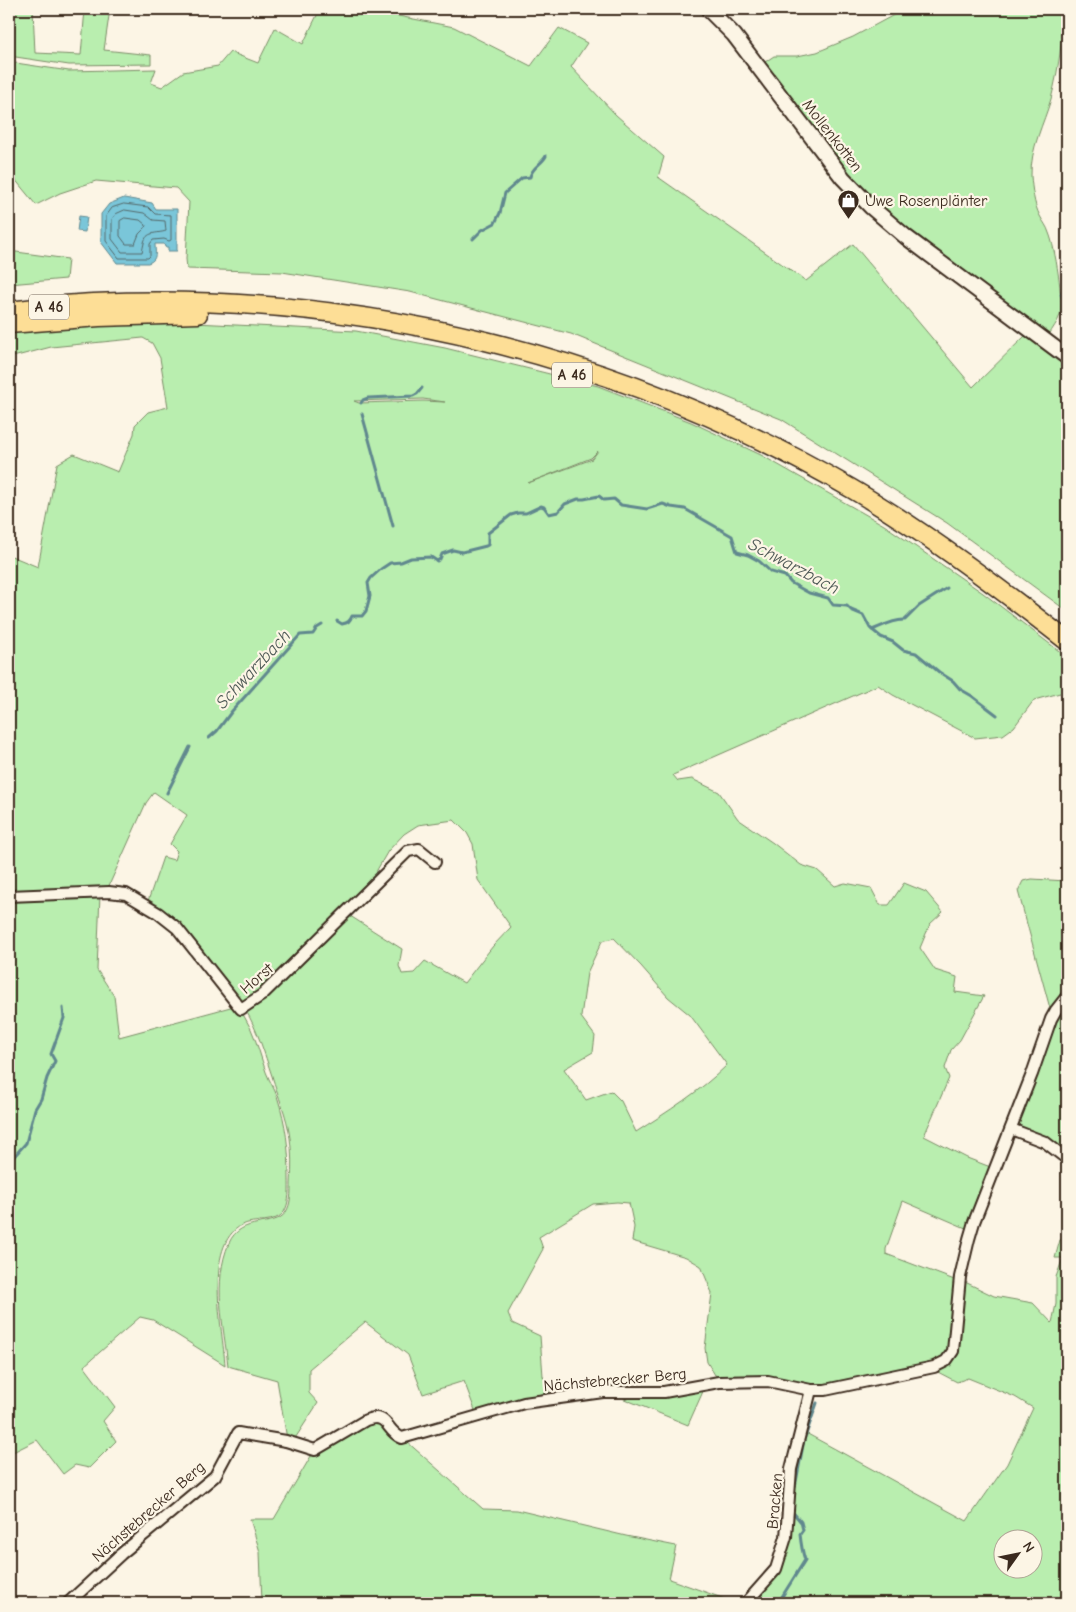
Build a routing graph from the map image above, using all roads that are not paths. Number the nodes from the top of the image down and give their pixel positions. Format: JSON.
{"nodes":[{"id":1,"x":708,"y":9,"type":"edge"},
{"id":2,"x":9,"y":311,"type":"edge"},
{"id":3,"x":9,"y":324,"type":"edge"},
{"id":4,"x":1067,"y":356,"type":"edge"},
{"id":5,"x":1067,"y":640,"type":"edge"},
{"id":6,"x":1067,"y":652,"type":"edge"},
{"id":7,"x":435,"y":862,"type":"dead end"},
{"id":8,"x":9,"y":896,"type":"edge"},
{"id":9,"x":1067,"y":996,"type":"edge"},
{"id":10,"x":1011,"y":1128,"type":"junction"},
{"id":11,"x":1067,"y":1160,"type":"edge"},
{"id":12,"x":811,"y":1390,"type":"junction"},
{"id":13,"x":68,"y":1603,"type":"edge"},
{"id":14,"x":746,"y":1603,"type":"edge"}],
"edges":[{"from":1,"to":4,"type":"main road","name":"Mollenkotten"},
{"from":2,"to":5,"type":"highway","number":"A 46"},
{"from":3,"to":6,"type":"highway","number":"A 46"},
{"from":7,"to":8,"type":"street","name":"Horst"},
{"from":9,"to":10,"type":"street"},
{"from":10,"to":11,"type":"street"},
{"from":10,"to":12,"type":"street"},
{"from":12,"to":13,"type":"street","name":"Nächstebrecker Berg"},
{"from":12,"to":14,"type":"street","name":"Bracken"}]}
